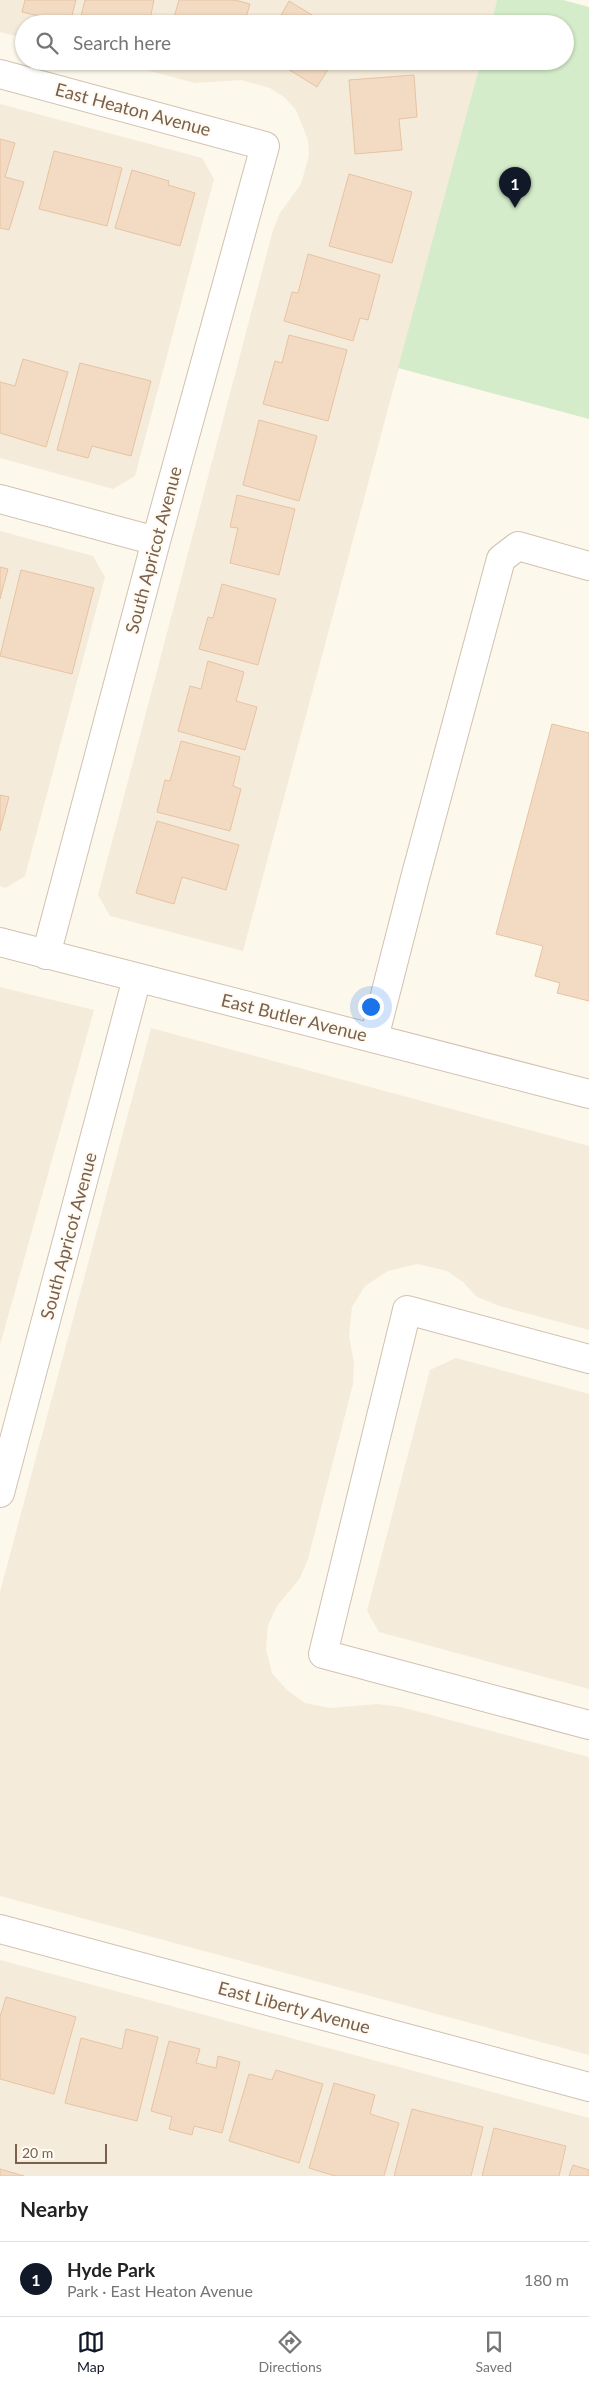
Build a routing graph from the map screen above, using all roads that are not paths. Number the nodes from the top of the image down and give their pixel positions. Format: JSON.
{"nodes":[{"id":1,"x":0,"y":74,"type":"edge"},
{"id":2,"x":265,"y":146,"type":"joint"},
{"id":3,"x":0,"y":500,"type":"edge"},
{"id":4,"x":156,"y":541,"type":"junction"},
{"id":5,"x":589,"y":566,"type":"edge"},
{"id":6,"x":0,"y":942,"type":"edge"},
{"id":7,"x":46,"y":955,"type":"junction"},
{"id":8,"x":137,"y":978,"type":"junction"},
{"id":9,"x":374,"y":1038,"type":"junction"},
{"id":10,"x":589,"y":1094,"type":"edge"},
{"id":11,"x":589,"y":1360,"type":"edge"},
{"id":12,"x":0,"y":1493,"type":"edge"},
{"id":13,"x":589,"y":1725,"type":"edge"},
{"id":14,"x":0,"y":1929,"type":"edge"},
{"id":15,"x":589,"y":2087,"type":"edge"}],
"edges":[{"from":1,"to":2,"type":"street","name":"East Heaton Avenue"},
{"from":2,"to":4,"type":"street","name":"South Apricot Avenue"},
{"from":3,"to":4,"type":"street"},
{"from":4,"to":7,"type":"street","name":"South Apricot Avenue"},
{"from":5,"to":9,"type":"street"},
{"from":6,"to":7,"type":"street","name":"East Butler Avenue"},
{"from":7,"to":8,"type":"street","name":"East Butler Avenue"},
{"from":8,"to":9,"type":"street","name":"East Butler Avenue"},
{"from":8,"to":12,"type":"street","name":"South Apricot Avenue"},
{"from":9,"to":10,"type":"street","name":"East Butler Avenue"},
{"from":11,"to":13,"type":"street"},
{"from":14,"to":15,"type":"street","name":"East Liberty Avenue"}]}
